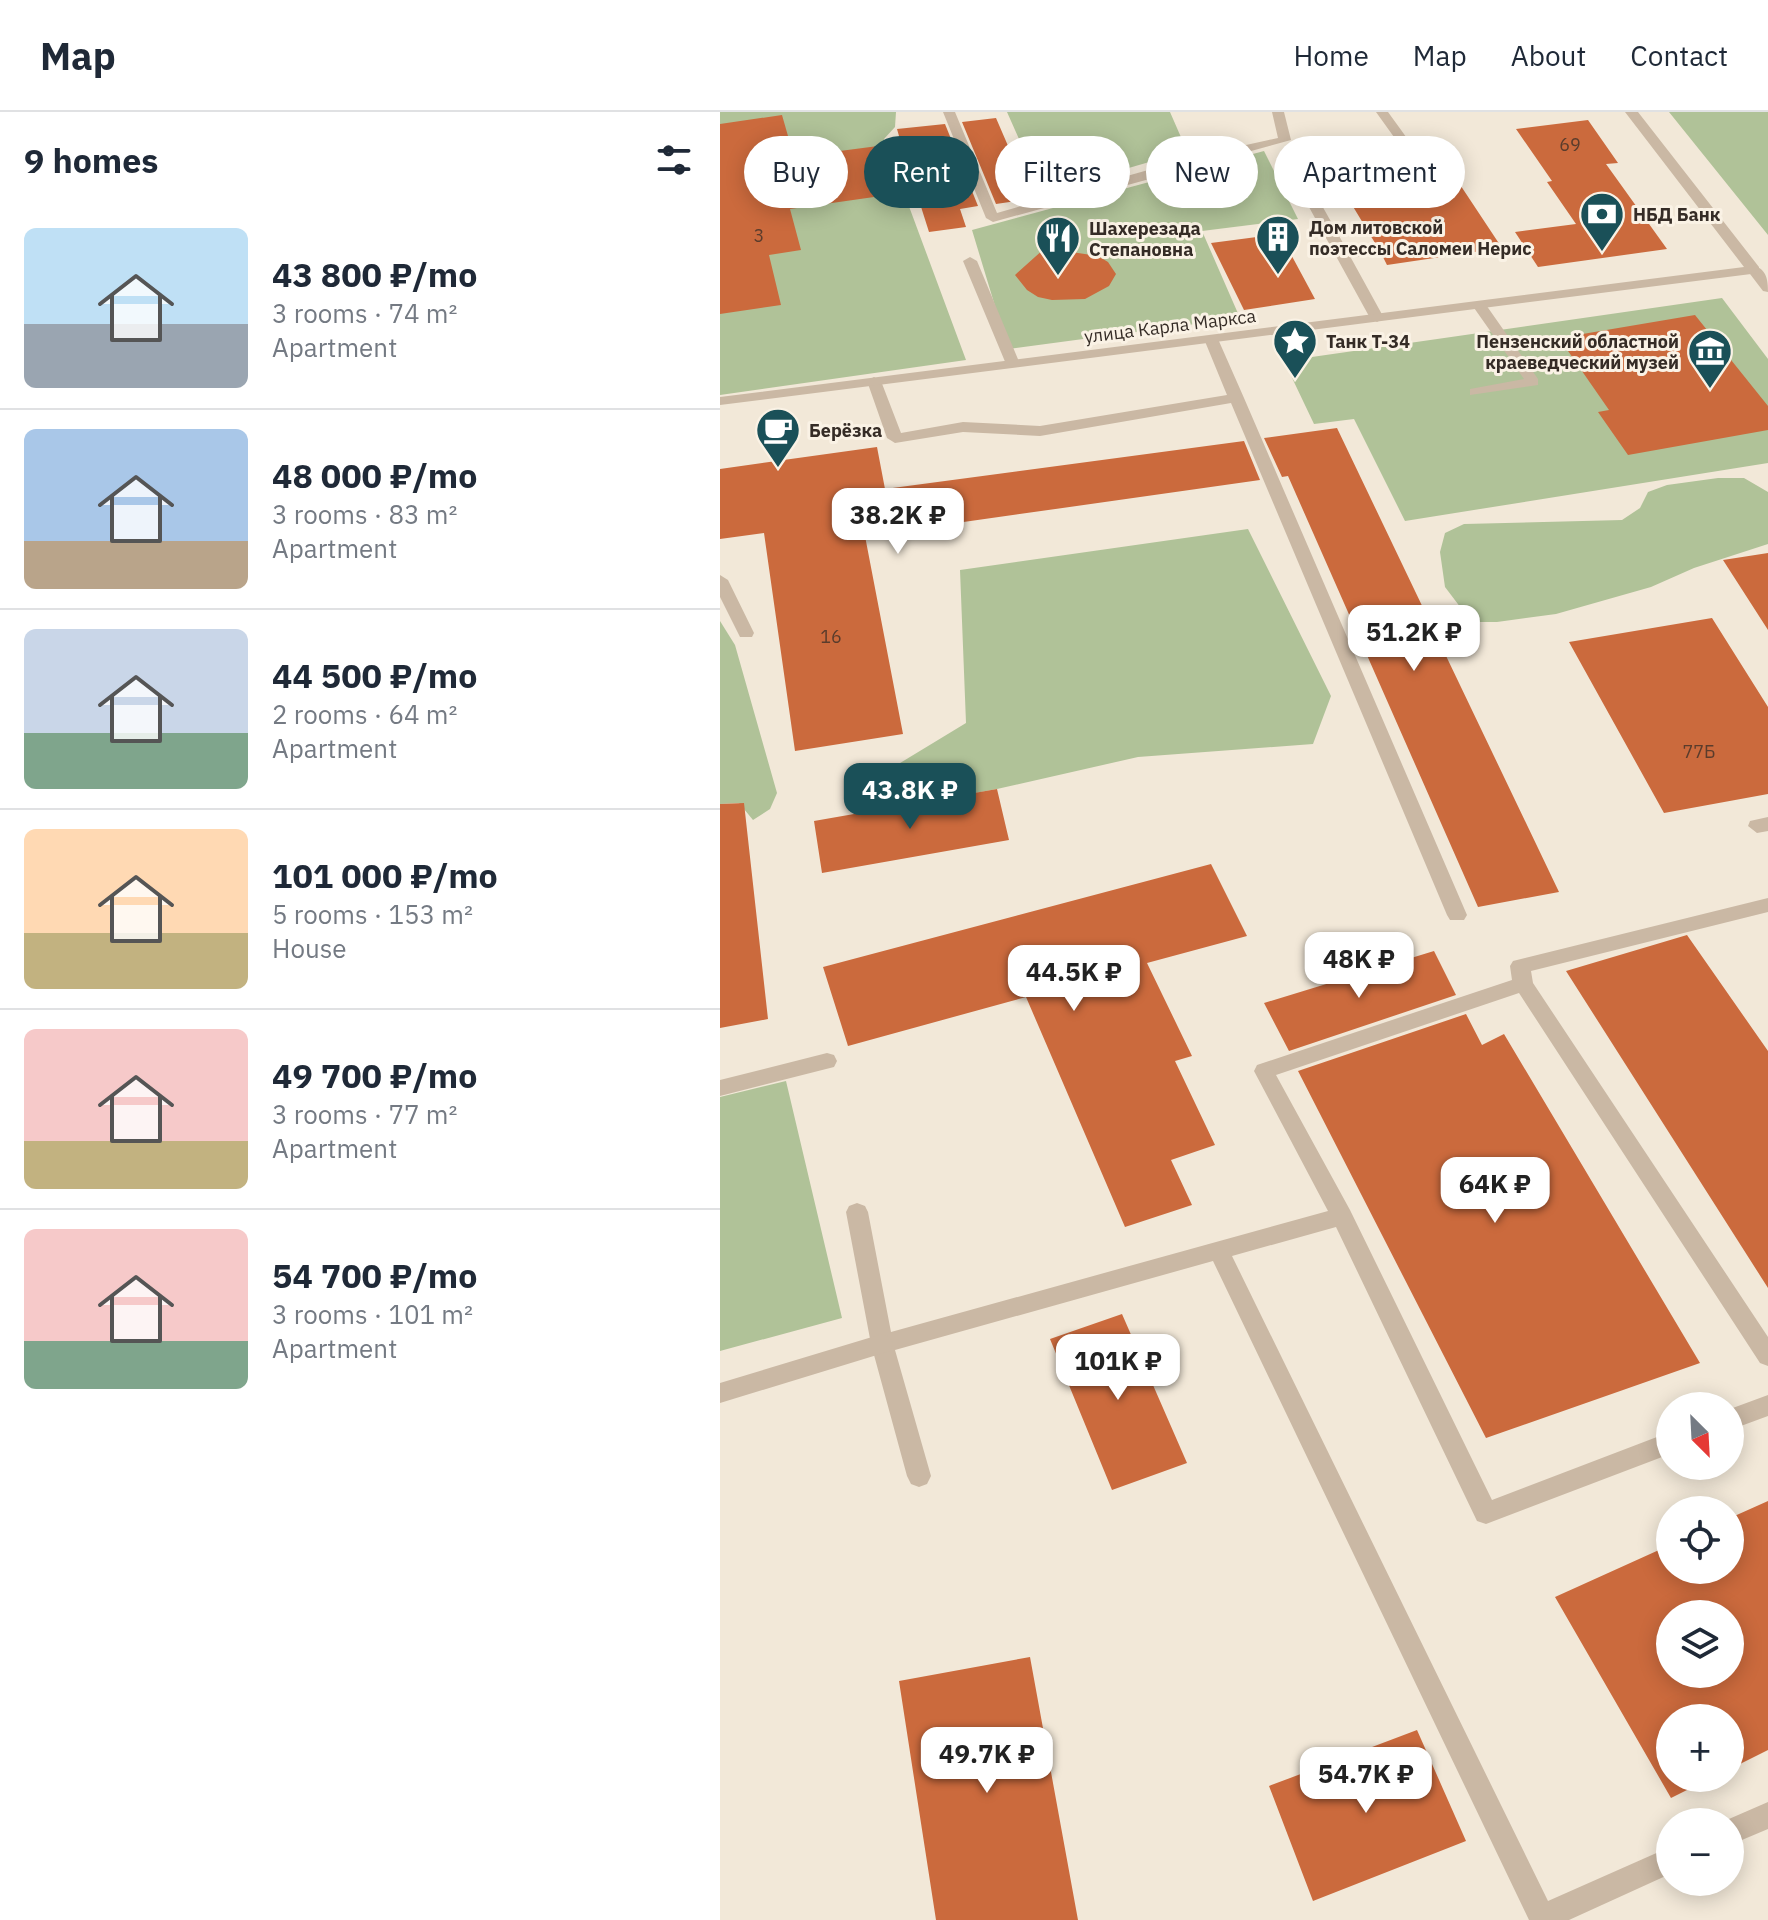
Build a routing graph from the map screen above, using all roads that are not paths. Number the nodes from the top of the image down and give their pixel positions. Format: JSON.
{"nodes":[{"id":1,"x":949,"y":112,"type":"edge"},
{"id":2,"x":1278,"y":112,"type":"edge"},
{"id":3,"x":1382,"y":112,"type":"edge"},
{"id":4,"x":1631,"y":112,"type":"edge"},
{"id":5,"x":1378,"y":250,"type":"dead end"},
{"id":6,"x":1342,"y":255,"type":"junction"},
{"id":7,"x":970,"y":261,"type":"dead end"},
{"id":8,"x":1761,"y":269,"type":"edge"},
{"id":9,"x":1768,"y":288,"type":"edge"},
{"id":10,"x":1479,"y":305,"type":"junction"},
{"id":11,"x":1377,"y":318,"type":"junction"},
{"id":12,"x":1211,"y":339,"type":"junction"},
{"id":13,"x":1013,"y":364,"type":"junction"},
{"id":14,"x":874,"y":381,"type":"junction"},
{"id":15,"x":1475,"y":392,"type":"dead end"},
{"id":16,"x":1237,"y":398,"type":"junction"},
{"id":17,"x":720,"y":401,"type":"edge"},
{"id":18,"x":720,"y":580,"type":"edge"},
{"id":19,"x":746,"y":633,"type":"dead end"},
{"id":20,"x":1768,"y":905,"type":"edge"},
{"id":21,"x":1457,"y":915,"type":"dead end"},
{"id":22,"x":1523,"y":984,"type":"junction"},
{"id":23,"x":827,"y":1061,"type":"dead end"},
{"id":24,"x":720,"y":1088,"type":"edge"},
{"id":25,"x":857,"y":1212,"type":"dead end"},
{"id":26,"x":1342,"y":1216,"type":"junction"},
{"id":27,"x":1219,"y":1251,"type":"junction"},
{"id":28,"x":882,"y":1344,"type":"junction"},
{"id":29,"x":1768,"y":1356,"type":"edge"},
{"id":30,"x":720,"y":1393,"type":"edge"},
{"id":31,"x":1768,"y":1405,"type":"edge"},
{"id":32,"x":1744,"y":1414,"type":"edge"},
{"id":33,"x":1656,"y":1448,"type":"edge"},
{"id":34,"x":919,"y":1476,"type":"dead end"},
{"id":35,"x":1768,"y":1815,"type":"edge"},
{"id":36,"x":1744,"y":1826,"type":"edge"},
{"id":37,"x":1656,"y":1866,"type":"edge"}],
"edges":[{"from":1,"to":2,"type":"street"},
{"from":3,"to":6,"type":"street"},
{"from":4,"to":8,"type":"street"},
{"from":5,"to":6,"type":"street"},
{"from":6,"to":11,"type":"street"},
{"from":7,"to":13,"type":"street"},
{"from":8,"to":9,"type":"street"},
{"from":8,"to":10,"type":"street","name":"улица Карла Маркса"},
{"from":10,"to":11,"type":"street","name":"улица Карла Маркса"},
{"from":10,"to":15,"type":"street"},
{"from":11,"to":12,"type":"street","name":"улица Карла Маркса"},
{"from":12,"to":13,"type":"street","name":"улица Карла Маркса"},
{"from":12,"to":16,"type":"street"},
{"from":13,"to":14,"type":"street","name":"улица Карла Маркса"},
{"from":14,"to":16,"type":"street"},
{"from":14,"to":17,"type":"street","name":"улица Карла Маркса"},
{"from":16,"to":21,"type":"street"},
{"from":18,"to":19,"type":"street"},
{"from":20,"to":22,"type":"street"},
{"from":22,"to":26,"type":"street"},
{"from":22,"to":29,"type":"street"},
{"from":23,"to":24,"type":"street"},
{"from":25,"to":28,"type":"street"},
{"from":26,"to":27,"type":"street"},
{"from":26,"to":33,"type":"street"},
{"from":27,"to":28,"type":"street"},
{"from":27,"to":37,"type":"street"},
{"from":28,"to":30,"type":"street"},
{"from":28,"to":34,"type":"street"},
{"from":31,"to":32,"type":"street"},
{"from":35,"to":36,"type":"street"}]}
